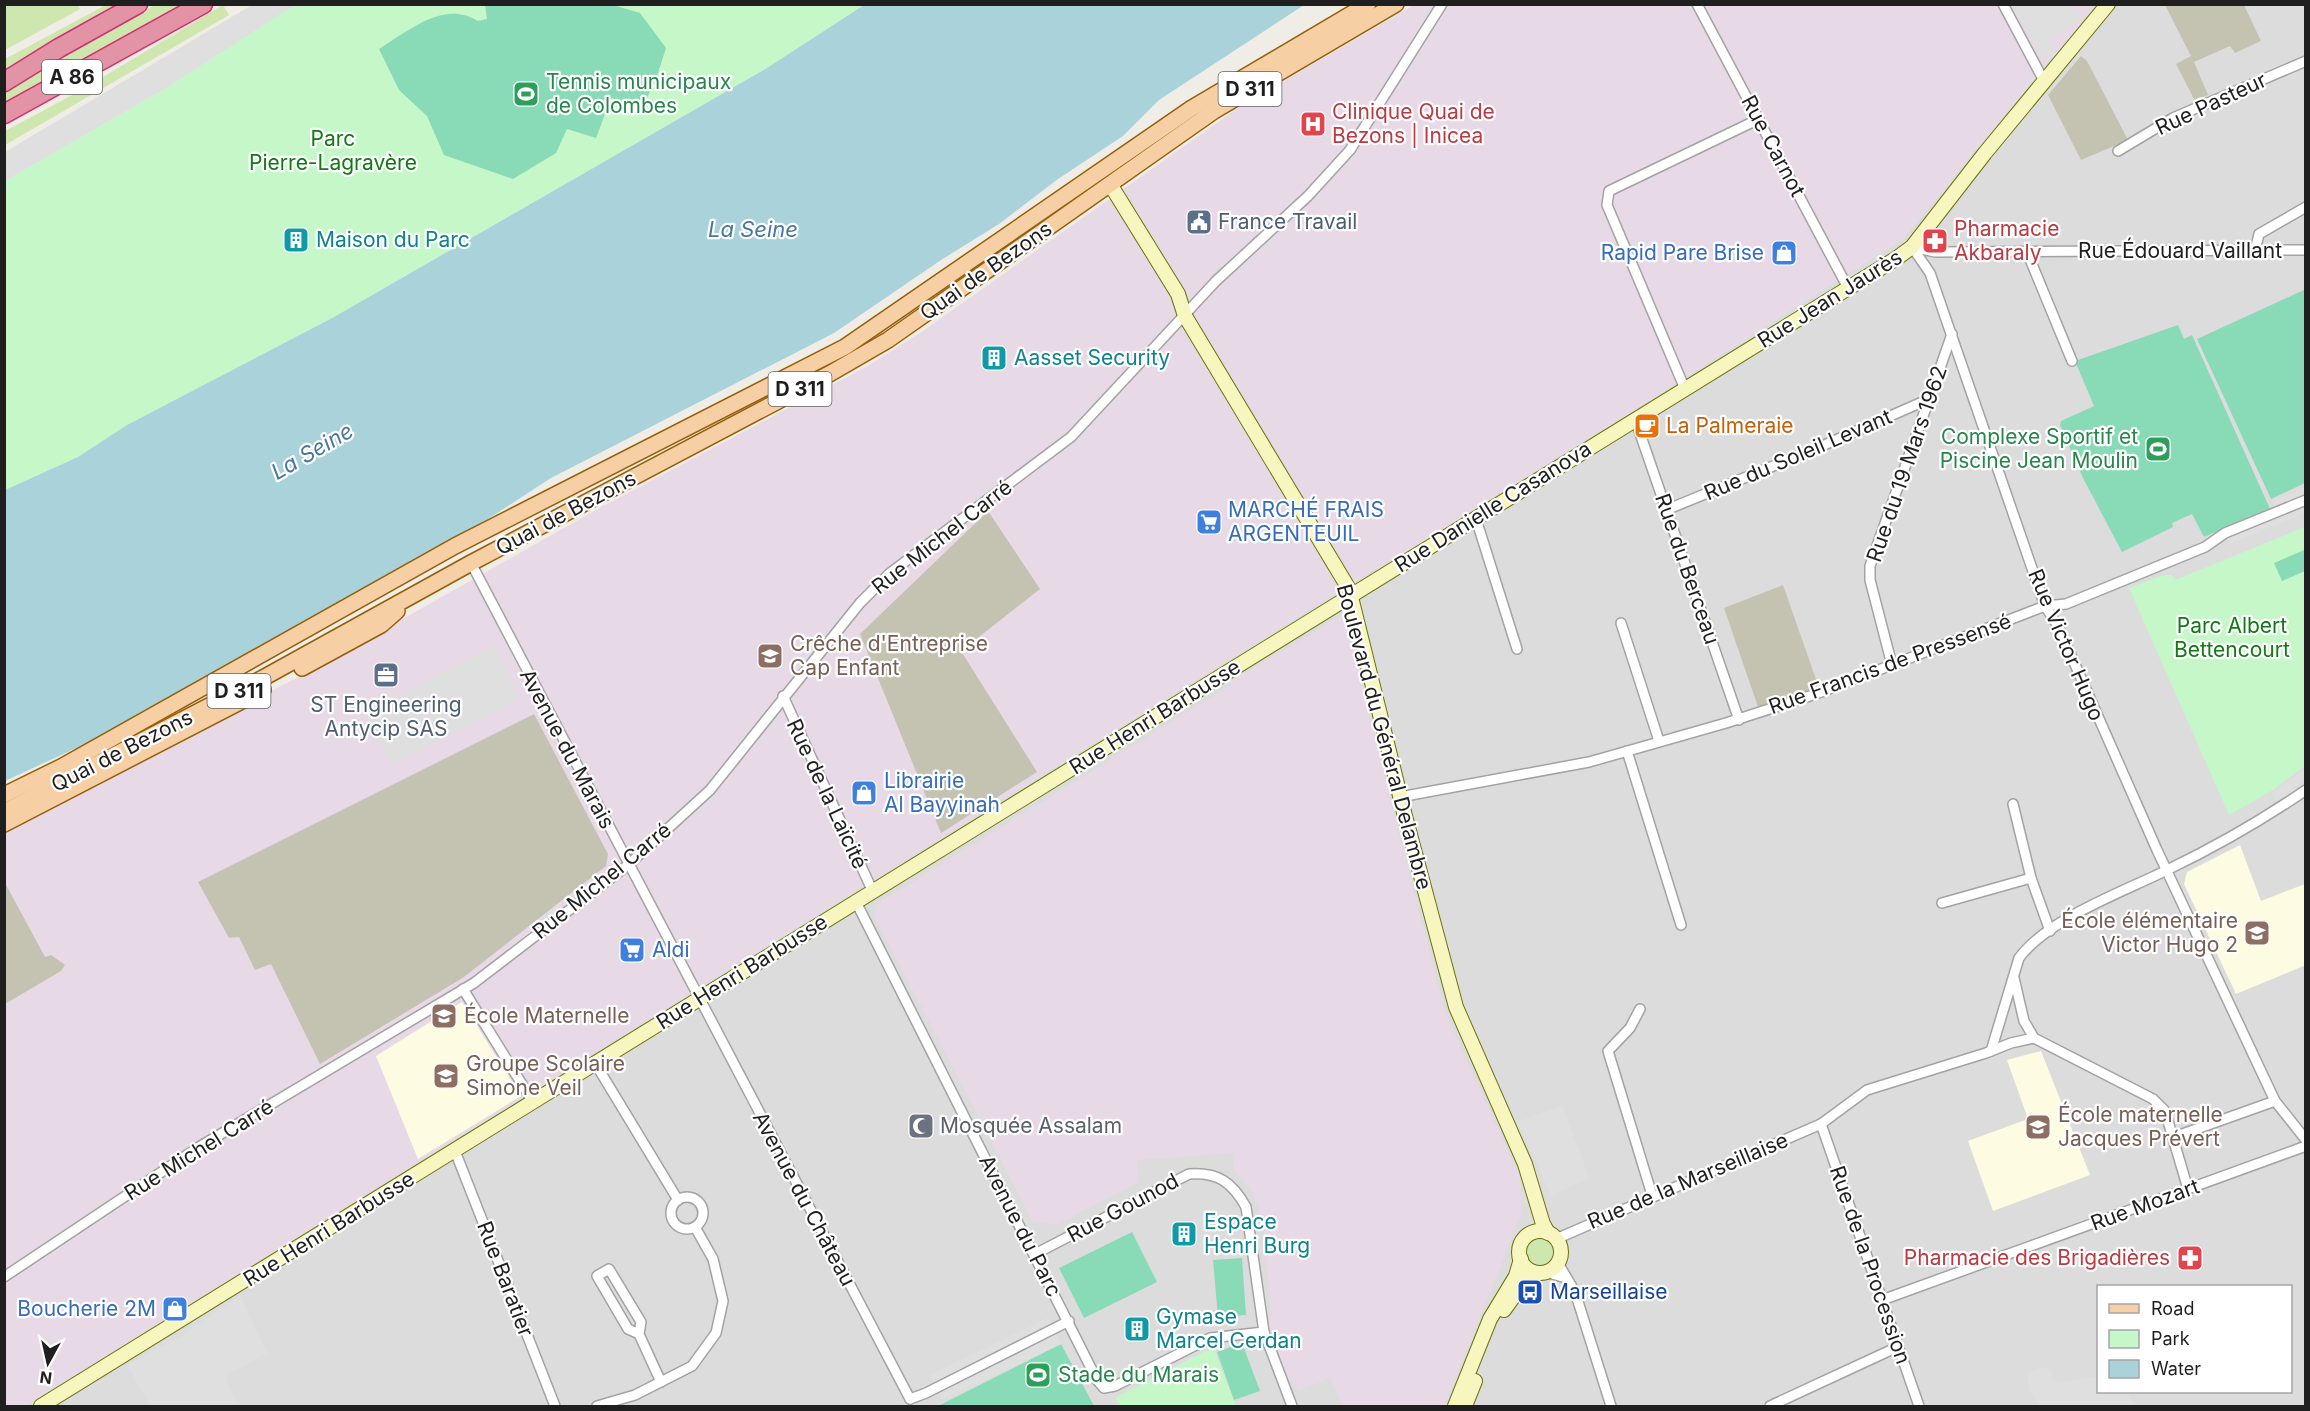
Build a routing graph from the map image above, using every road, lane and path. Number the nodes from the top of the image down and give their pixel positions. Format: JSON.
{"nodes":[{"id":1,"x":138,"y":4,"type":"edge"},
{"id":2,"x":203,"y":4,"type":"edge"},
{"id":3,"x":1368,"y":4,"type":"edge"},
{"id":4,"x":1396,"y":4,"type":"edge"},
{"id":5,"x":1442,"y":4,"type":"edge"},
{"id":6,"x":1697,"y":4,"type":"edge"},
{"id":7,"x":2003,"y":4,"type":"edge"},
{"id":8,"x":2108,"y":4,"type":"edge"},
{"id":9,"x":2306,"y":61,"type":"edge"},
{"id":10,"x":2044,"y":81,"type":"junction"},
{"id":11,"x":4,"y":82,"type":"edge"},
{"id":12,"x":4,"y":114,"type":"edge"},
{"id":13,"x":1759,"y":119,"type":"junction"},
{"id":14,"x":2118,"y":151,"type":"dead end"},
{"id":15,"x":1103,"y":178,"type":"junction"},
{"id":16,"x":2306,"y":207,"type":"edge"},
{"id":17,"x":1911,"y":247,"type":"junction"},
{"id":18,"x":2306,"y":250,"type":"edge"},
{"id":19,"x":2255,"y":251,"type":"junction"},
{"id":20,"x":2026,"y":252,"type":"junction"},
{"id":21,"x":1848,"y":288,"type":"junction"},
{"id":22,"x":1185,"y":316,"type":"junction"},
{"id":23,"x":1952,"y":334,"type":"junction"},
{"id":24,"x":2072,"y":361,"type":"dead end"},
{"id":25,"x":1685,"y":389,"type":"junction"},
{"id":26,"x":1929,"y":399,"type":"junction"},
{"id":27,"x":1635,"y":419,"type":"junction"},
{"id":28,"x":2306,"y":500,"type":"edge"},
{"id":29,"x":1666,"y":510,"type":"junction"},
{"id":30,"x":1476,"y":519,"type":"junction"},
{"id":31,"x":497,"y":524,"type":"junction"},
{"id":32,"x":430,"y":559,"type":"junction"},
{"id":33,"x":471,"y":563,"type":"junction"},
{"id":34,"x":1351,"y":595,"type":"junction"},
{"id":35,"x":407,"y":598,"type":"junction"},
{"id":36,"x":2045,"y":606,"type":"junction"},
{"id":37,"x":1621,"y":623,"type":"dead end"},
{"id":38,"x":1517,"y":649,"type":"dead end"},
{"id":39,"x":1892,"y":665,"type":"junction"},
{"id":40,"x":783,"y":696,"type":"junction"},
{"id":41,"x":1738,"y":720,"type":"junction"},
{"id":42,"x":1659,"y":741,"type":"junction"},
{"id":43,"x":1627,"y":751,"type":"junction"},
{"id":44,"x":2306,"y":789,"type":"edge"},
{"id":45,"x":4,"y":795,"type":"edge"},
{"id":46,"x":1400,"y":796,"type":"junction"},
{"id":47,"x":2013,"y":804,"type":"dead end"},
{"id":48,"x":4,"y":812,"type":"edge"},
{"id":49,"x":4,"y":824,"type":"edge"},
{"id":50,"x":628,"y":865,"type":"junction"},
{"id":51,"x":2168,"y":870,"type":"junction"},
{"id":52,"x":2031,"y":878,"type":"junction"},
{"id":53,"x":873,"y":892,"type":"junction"},
{"id":54,"x":856,"y":902,"type":"junction"},
{"id":55,"x":1942,"y":903,"type":"dead end"},
{"id":56,"x":1681,"y":925,"type":"dead end"},
{"id":57,"x":2050,"y":931,"type":"junction"},
{"id":58,"x":2014,"y":978,"type":"junction"},
{"id":59,"x":463,"y":989,"type":"junction"},
{"id":60,"x":699,"y":999,"type":"junction"},
{"id":61,"x":1640,"y":1009,"type":"dead end"},
{"id":62,"x":2034,"y":1038,"type":"junction"},
{"id":63,"x":1991,"y":1051,"type":"junction"},
{"id":64,"x":595,"y":1063,"type":"junction"},
{"id":65,"x":2275,"y":1101,"type":"junction"},
{"id":66,"x":533,"y":1102,"type":"junction"},
{"id":67,"x":1821,"y":1124,"type":"junction"},
{"id":68,"x":2174,"y":1137,"type":"junction"},
{"id":69,"x":2306,"y":1140,"type":"edge"},
{"id":70,"x":2306,"y":1146,"type":"edge"},
{"id":71,"x":455,"y":1151,"type":"junction"},
{"id":72,"x":2188,"y":1189,"type":"junction"},
{"id":73,"x":1533,"y":1190,"type":"junction"},
{"id":74,"x":1652,"y":1195,"type":"junction"},
{"id":75,"x":678,"y":1200,"type":"junction"},
{"id":76,"x":695,"y":1227,"type":"junction"},
{"id":77,"x":1530,"y":1234,"type":"junction"},
{"id":78,"x":1552,"y":1236,"type":"junction"},
{"id":79,"x":1035,"y":1254,"type":"junction"},
{"id":80,"x":1521,"y":1259,"type":"junction"},
{"id":81,"x":1558,"y":1263,"type":"junction"},
{"id":82,"x":1542,"y":1272,"type":"junction"},
{"id":83,"x":4,"y":1277,"type":"edge"},
{"id":84,"x":1566,"y":1278,"type":"junction"},
{"id":85,"x":1882,"y":1300,"type":"junction"},
{"id":86,"x":1069,"y":1321,"type":"junction"},
{"id":87,"x":1264,"y":1332,"type":"junction"},
{"id":88,"x":639,"y":1334,"type":"junction"},
{"id":89,"x":1895,"y":1349,"type":"junction"},
{"id":90,"x":661,"y":1382,"type":"junction"},
{"id":91,"x":907,"y":1403,"type":"edge"},
{"id":92,"x":1918,"y":1405,"type":"edge"},
{"id":93,"x":41,"y":1407,"type":"edge"},
{"id":94,"x":555,"y":1407,"type":"edge"},
{"id":95,"x":597,"y":1407,"type":"edge"},
{"id":96,"x":1292,"y":1407,"type":"edge"},
{"id":97,"x":1455,"y":1407,"type":"edge"},
{"id":98,"x":1465,"y":1407,"type":"edge"},
{"id":99,"x":1611,"y":1407,"type":"edge"},
{"id":100,"x":1770,"y":1407,"type":"edge"}],
"edges":[{"from":1,"to":11,"type":"highway","number":"A 86"},
{"from":2,"to":12,"type":"highway","number":"A 86"},
{"from":3,"to":15,"type":"main road","number":"D 311"},
{"from":4,"to":15,"type":"main road","number":"D 311"},
{"from":5,"to":22,"type":"street","name":"Rue Michel Carré"},
{"from":6,"to":13,"type":"street","name":"Rue Carnot"},
{"from":7,"to":10,"type":"street"},
{"from":8,"to":10,"type":"street","name":"Rue Jean Jaurès"},
{"from":9,"to":14,"type":"street","name":"Rue Pasteur"},
{"from":10,"to":17,"type":"street","name":"Rue Jean Jaurès"},
{"from":13,"to":21,"type":"street","name":"Rue Carnot"},
{"from":13,"to":25,"type":"street"},
{"from":15,"to":22,"type":"street","name":"Boulevard du Général Delambre"},
{"from":15,"to":31,"type":"main road","name":"Quai de Bezons","number":"D 311"},
{"from":15,"to":33,"type":"main road","name":"Quai de Bezons","number":"D 311"},
{"from":16,"to":19,"type":"street"},
{"from":17,"to":20,"type":"street","name":"Rue Édouard Vaillant"},
{"from":17,"to":21,"type":"street","name":"Rue Jean Jaurès"},
{"from":17,"to":23,"type":"street","name":"Rue Victor Hugo"},
{"from":18,"to":19,"type":"street","name":"Rue Édouard Vaillant"},
{"from":19,"to":20,"type":"street","name":"Rue Édouard Vaillant"},
{"from":20,"to":24,"type":"street"},
{"from":21,"to":25,"type":"street","name":"Rue Jean Jaurès"},
{"from":22,"to":34,"type":"street","name":"Boulevard du Général Delambre"},
{"from":22,"to":40,"type":"street","name":"Rue Michel Carré"},
{"from":23,"to":26,"type":"street","name":"Rue du 19 Mars 1962"},
{"from":23,"to":36,"type":"street","name":"Rue Victor Hugo"},
{"from":25,"to":27,"type":"street","name":"Rue Jean Jaurès"},
{"from":26,"to":29,"type":"street","name":"Rue du Soleil Levant"},
{"from":26,"to":39,"type":"street","name":"Rue du 19 Mars 1962"},
{"from":27,"to":29,"type":"street","name":"Rue du Berceau"},
{"from":27,"to":30,"type":"street","name":"Rue Danielle Casanova"},
{"from":28,"to":36,"type":"street","name":"Rue Francis de Pressensé"},
{"from":29,"to":41,"type":"street","name":"Rue du Berceau"},
{"from":30,"to":34,"type":"street","name":"Rue Danielle Casanova"},
{"from":30,"to":38,"type":"street"},
{"from":31,"to":32,"type":"main road","name":"Quai de Bezons","number":"D 311"},
{"from":31,"to":33,"type":"main road"},
{"from":32,"to":33,"type":"main road"},
{"from":32,"to":45,"type":"main road","name":"Quai de Bezons","number":"D 311"},
{"from":33,"to":35,"type":"main road","name":"Quai de Bezons","number":"D 311"},
{"from":33,"to":50,"type":"street","name":"Avenue du Marais"},
{"from":34,"to":46,"type":"street","name":"Boulevard du Général Delambre"},
{"from":34,"to":53,"type":"street","name":"Rue Henri Barbusse"},
{"from":35,"to":48,"type":"main road","name":"Quai de Bezons","number":"D 311"},
{"from":35,"to":49,"type":"main road","number":"D 311"},
{"from":36,"to":39,"type":"street","name":"Rue Francis de Pressensé"},
{"from":36,"to":51,"type":"street","name":"Rue Victor Hugo"},
{"from":37,"to":42,"type":"street"},
{"from":39,"to":41,"type":"street","name":"Rue Francis de Pressensé"},
{"from":40,"to":50,"type":"street","name":"Rue Michel Carré"},
{"from":40,"to":53,"type":"street","name":"Rue de la Laïcité"},
{"from":41,"to":42,"type":"street","name":"Rue Francis de Pressensé"},
{"from":42,"to":43,"type":"street","name":"Rue Francis de Pressensé"},
{"from":43,"to":46,"type":"street","name":"Rue Francis de Pressensé"},
{"from":43,"to":56,"type":"street"},
{"from":44,"to":51,"type":"street"},
{"from":46,"to":73,"type":"street","name":"Boulevard du Général Delambre"},
{"from":47,"to":52,"type":"street"},
{"from":50,"to":59,"type":"street","name":"Rue Michel Carré"},
{"from":50,"to":60,"type":"street","name":"Avenue du Marais"},
{"from":51,"to":57,"type":"street"},
{"from":51,"to":65,"type":"street","name":"Rue Victor Hugo"},
{"from":52,"to":55,"type":"street"},
{"from":52,"to":57,"type":"street"},
{"from":53,"to":54,"type":"street","name":"Rue Henri Barbusse"},
{"from":54,"to":60,"type":"street","name":"Rue Henri Barbusse"},
{"from":54,"to":79,"type":"street","name":"Avenue du Parc"},
{"from":57,"to":58,"type":"street"},
{"from":58,"to":62,"type":"street"},
{"from":58,"to":63,"type":"street"},
{"from":59,"to":66,"type":"street"},
{"from":59,"to":83,"type":"street","name":"Rue Michel Carré"},
{"from":60,"to":64,"type":"street","name":"Rue Henri Barbusse"},
{"from":60,"to":91,"type":"street","name":"Avenue du Château"},
{"from":61,"to":74,"type":"street"},
{"from":62,"to":63,"type":"street","name":"Rue de la Marseillaise"},
{"from":62,"to":68,"type":"street"},
{"from":63,"to":67,"type":"street","name":"Rue de la Marseillaise"},
{"from":64,"to":66,"type":"street","name":"Rue Henri Barbusse"},
{"from":64,"to":75,"type":"street"},
{"from":65,"to":68,"type":"street"},
{"from":65,"to":69,"type":"street","name":"Rue Victor Hugo"},
{"from":66,"to":71,"type":"street","name":"Rue Henri Barbusse"},
{"from":67,"to":74,"type":"street","name":"Rue de la Marseillaise"},
{"from":67,"to":85,"type":"street","name":"Rue de la Procession"},
{"from":68,"to":72,"type":"street"},
{"from":70,"to":72,"type":"street","name":"Rue Mozart"},
{"from":71,"to":93,"type":"street","name":"Rue Henri Barbusse"},
{"from":71,"to":94,"type":"street","name":"Rue Baratier"},
{"from":72,"to":85,"type":"street","name":"Rue Mozart"},
{"from":73,"to":77,"type":"street","name":"Boulevard du Général Delambre"},
{"from":73,"to":78,"type":"street","name":"Boulevard du Général Delambre"},
{"from":74,"to":78,"type":"street","name":"Rue de la Marseillaise"},
{"from":75,"to":76,"type":"street"},
{"from":75,"to":76,"type":"street"},
{"from":76,"to":90,"type":"street"},
{"from":77,"to":78,"type":"street"},
{"from":77,"to":80,"type":"street"},
{"from":78,"to":81,"type":"street"},
{"from":79,"to":86,"type":"street","name":"Avenue du Parc"},
{"from":79,"to":87,"type":"street","name":"Rue Gounod"},
{"from":80,"to":82,"type":"street"},
{"from":80,"to":97,"type":"street"},
{"from":81,"to":82,"type":"street"},
{"from":81,"to":84,"type":"street"},
{"from":82,"to":84,"type":"street"},
{"from":82,"to":98,"type":"street"},
{"from":84,"to":99,"type":"street"},
{"from":85,"to":89,"type":"street","name":"Rue de la Procession"},
{"from":86,"to":87,"type":"street","name":"Avenue du Parc"},
{"from":86,"to":91,"type":"street"},
{"from":87,"to":96,"type":"street","name":"Rue Gounod"},
{"from":88,"to":88,"type":"street"},
{"from":88,"to":90,"type":"street"},
{"from":89,"to":92,"type":"street","name":"Rue de la Procession"},
{"from":89,"to":100,"type":"street"},
{"from":90,"to":95,"type":"street"}]}
